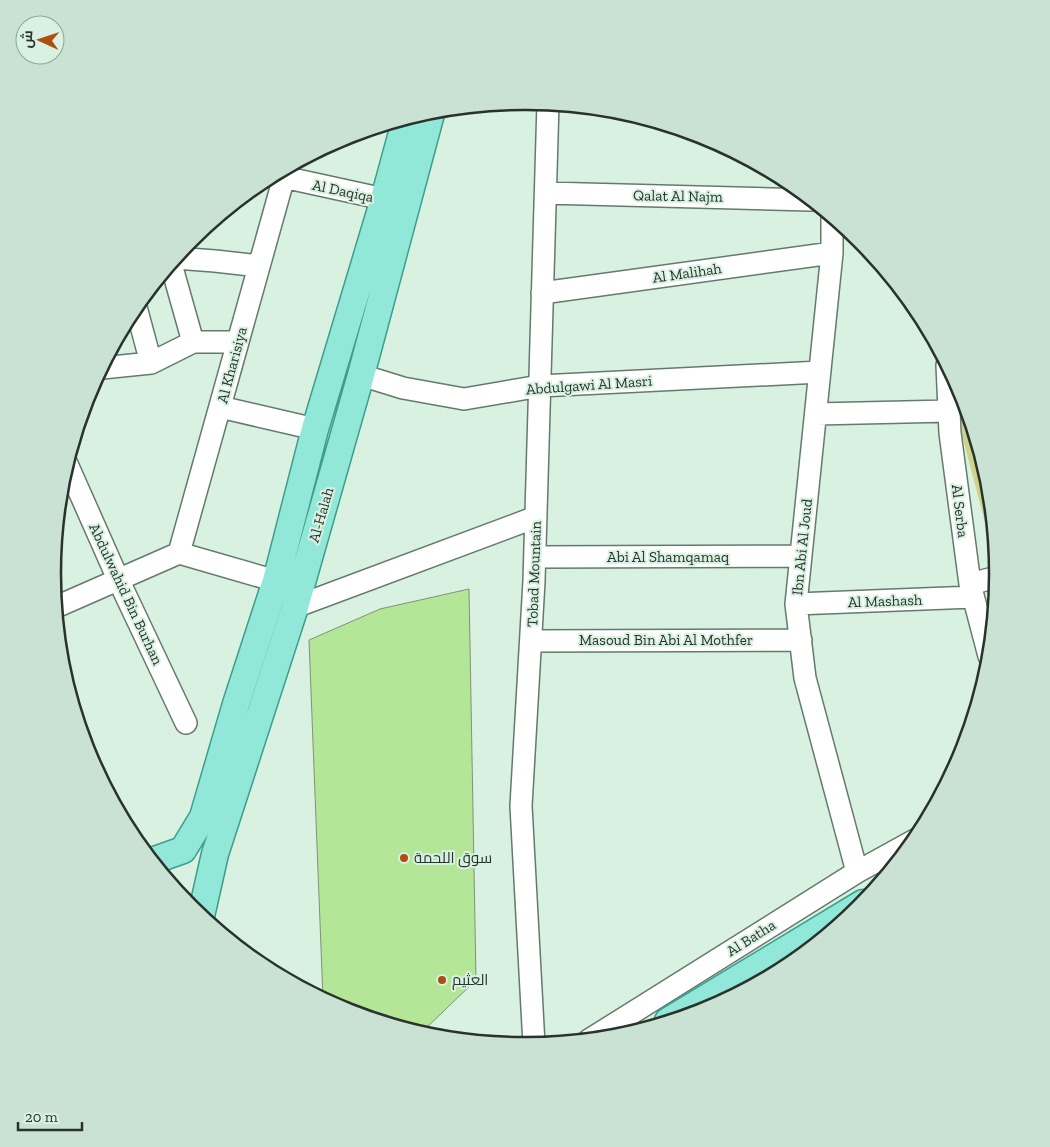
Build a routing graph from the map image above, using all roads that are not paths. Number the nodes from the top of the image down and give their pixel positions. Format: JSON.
{"nodes":[{"id":1,"x":548,"y":111,"type":"edge"},
{"id":2,"x":429,"y":120,"type":"edge"},
{"id":3,"x":404,"y":126,"type":"edge"},
{"id":4,"x":285,"y":177,"type":"edge"},
{"id":5,"x":278,"y":181,"type":"edge"},
{"id":6,"x":546,"y":193,"type":"junction"},
{"id":7,"x":384,"y":199,"type":"junction"},
{"id":8,"x":799,"y":200,"type":"edge"},
{"id":9,"x":832,"y":226,"type":"edge"},
{"id":10,"x":832,"y":254,"type":"junction"},
{"id":11,"x":185,"y":259,"type":"edge"},
{"id":12,"x":259,"y":266,"type":"junction"},
{"id":13,"x":173,"y":271,"type":"edge"},
{"id":14,"x":542,"y":293,"type":"junction"},
{"id":15,"x":139,"y":317,"type":"edge"},
{"id":16,"x":193,"y":342,"type":"junction"},
{"id":17,"x":238,"y":342,"type":"junction"},
{"id":18,"x":151,"y":363,"type":"junction"},
{"id":19,"x":109,"y":367,"type":"edge"},
{"id":20,"x":820,"y":372,"type":"junction"},
{"id":21,"x":361,"y":375,"type":"junction"},
{"id":22,"x":947,"y":382,"type":"edge"},
{"id":23,"x":540,"y":386,"type":"junction"},
{"id":24,"x":220,"y":407,"type":"junction"},
{"id":25,"x":949,"y":412,"type":"junction"},
{"id":26,"x":816,"y":414,"type":"junction"},
{"id":27,"x":315,"y":429,"type":"junction"},
{"id":28,"x":72,"y":475,"type":"edge"},
{"id":29,"x":536,"y":517,"type":"junction"},
{"id":30,"x":179,"y":553,"type":"junction"},
{"id":31,"x":801,"y":556,"type":"junction"},
{"id":32,"x":535,"y":557,"type":"junction"},
{"id":33,"x":118,"y":579,"type":"junction"},
{"id":34,"x":989,"y":581,"type":"edge"},
{"id":35,"x":276,"y":582,"type":"junction"},
{"id":36,"x":971,"y":590,"type":"junction"},
{"id":37,"x":62,"y":604,"type":"edge"},
{"id":38,"x":796,"y":604,"type":"junction"},
{"id":39,"x":295,"y":607,"type":"junction"},
{"id":40,"x":984,"y":639,"type":"edge"},
{"id":41,"x":800,"y":640,"type":"junction"},
{"id":42,"x":531,"y":641,"type":"junction"},
{"id":43,"x":186,"y":723,"type":"dead end"},
{"id":44,"x":898,"y":850,"type":"edge"},
{"id":45,"x":159,"y":858,"type":"edge"},
{"id":46,"x":857,"y":872,"type":"junction"},
{"id":47,"x":204,"y":907,"type":"edge"},
{"id":48,"x":828,"y":924,"type":"edge"},
{"id":49,"x":699,"y":1003,"type":"edge"},
{"id":50,"x":606,"y":1030,"type":"edge"},
{"id":51,"x":534,"y":1037,"type":"edge"}],
"edges":[{"from":1,"to":6,"type":"street","name":"Tobad Mountain"},
{"from":2,"to":21,"type":"main road","name":"Al-Halah"},
{"from":3,"to":7,"type":"main road","name":"Al-Halah"},
{"from":4,"to":7,"type":"street","name":"Al Daqiqa"},
{"from":5,"to":12,"type":"street","name":"Al Kharisiya"},
{"from":6,"to":8,"type":"street","name":"Qalat Al Najm"},
{"from":6,"to":14,"type":"street","name":"Tobad Mountain"},
{"from":7,"to":27,"type":"main road","name":"Al-Halah"},
{"from":9,"to":10,"type":"street","name":"Ibn Abi Al Joud"},
{"from":10,"to":14,"type":"street","name":"Al Malihah"},
{"from":10,"to":20,"type":"street","name":"Ibn Abi Al Joud"},
{"from":11,"to":12,"type":"street"},
{"from":12,"to":17,"type":"street","name":"Al Kharisiya"},
{"from":13,"to":16,"type":"street"},
{"from":14,"to":23,"type":"street","name":"Tobad Mountain"},
{"from":15,"to":18,"type":"street"},
{"from":16,"to":17,"type":"street"},
{"from":16,"to":18,"type":"street"},
{"from":17,"to":24,"type":"street","name":"Al Kharisiya"},
{"from":18,"to":19,"type":"street"},
{"from":20,"to":23,"type":"street","name":"Abdulgawi Al Masri"},
{"from":20,"to":26,"type":"street","name":"Ibn Abi Al Joud"},
{"from":21,"to":23,"type":"street","name":"Abdulgawi Al Masri"},
{"from":21,"to":39,"type":"main road","name":"Al-Halah"},
{"from":22,"to":25,"type":"street","name":"Al Serba"},
{"from":23,"to":29,"type":"street","name":"Tobad Mountain"},
{"from":24,"to":27,"type":"street"},
{"from":24,"to":30,"type":"street","name":"Al Kharisiya"},
{"from":25,"to":26,"type":"street"},
{"from":25,"to":36,"type":"street","name":"Al Serba"},
{"from":26,"to":31,"type":"street","name":"Ibn Abi Al Joud"},
{"from":27,"to":35,"type":"main road","name":"Al-Halah"},
{"from":28,"to":33,"type":"street","name":"Abdulwahid Bin Burhan"},
{"from":29,"to":32,"type":"street","name":"Tobad Mountain"},
{"from":29,"to":39,"type":"street"},
{"from":30,"to":33,"type":"street"},
{"from":30,"to":35,"type":"street"},
{"from":31,"to":32,"type":"street","name":"Abi Al Shamqamaq"},
{"from":31,"to":38,"type":"street","name":"Ibn Abi Al Joud"},
{"from":32,"to":42,"type":"street","name":"Tobad Mountain"},
{"from":33,"to":37,"type":"street"},
{"from":33,"to":43,"type":"street","name":"Abdulwahid Bin Burhan"},
{"from":34,"to":36,"type":"street","name":"Al Mashash"},
{"from":35,"to":45,"type":"main road","name":"Al-Halah"},
{"from":36,"to":38,"type":"street","name":"Al Mashash"},
{"from":36,"to":40,"type":"street","name":"Al Serba"},
{"from":38,"to":41,"type":"street","name":"Ibn Abi Al Joud"},
{"from":39,"to":47,"type":"main road","name":"Al-Halah"},
{"from":41,"to":42,"type":"street","name":"Masoud Bin Abi Al Mothfer"},
{"from":41,"to":46,"type":"street","name":"Ibn Abi Al Joud"},
{"from":42,"to":51,"type":"street","name":"Tobad Mountain"},
{"from":44,"to":46,"type":"street","name":"Al Batha"},
{"from":46,"to":50,"type":"street","name":"Al Batha"},
{"from":48,"to":49,"type":"main road","name":"Al Batha"}]}
